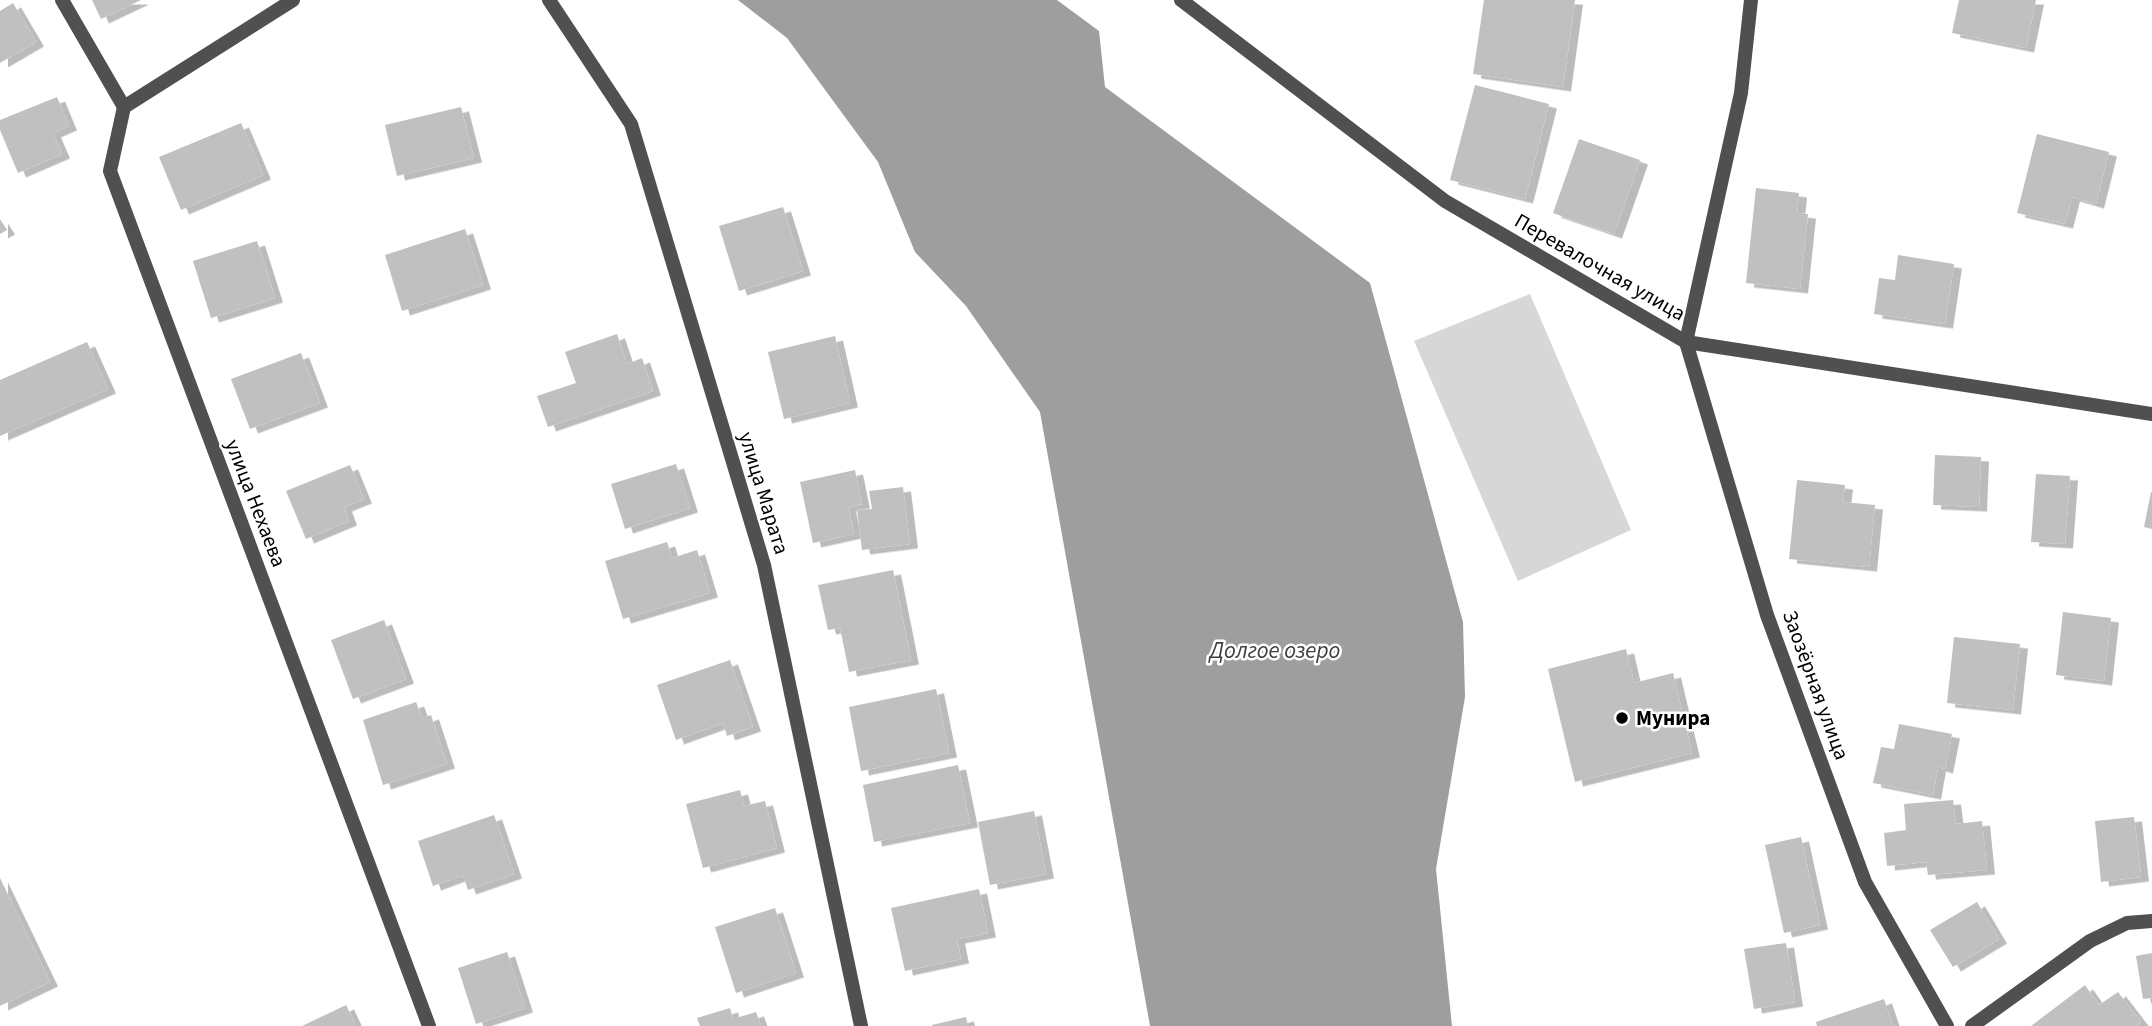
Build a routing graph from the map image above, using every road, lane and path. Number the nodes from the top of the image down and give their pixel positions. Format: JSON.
{"nodes":[{"id":1,"x":62,"y":0,"type":"edge"},
{"id":2,"x":293,"y":0,"type":"edge"},
{"id":3,"x":549,"y":0,"type":"edge"},
{"id":4,"x":1181,"y":0,"type":"edge"},
{"id":5,"x":1751,"y":0,"type":"edge"},
{"id":6,"x":124,"y":107,"type":"junction"},
{"id":7,"x":1686,"y":342,"type":"junction"},
{"id":8,"x":2152,"y":414,"type":"edge"},
{"id":9,"x":2152,"y":921,"type":"edge"},
{"id":10,"x":429,"y":1026,"type":"edge"},
{"id":11,"x":861,"y":1026,"type":"edge"},
{"id":12,"x":1947,"y":1026,"type":"edge"},
{"id":13,"x":1972,"y":1026,"type":"edge"}],
"edges":[{"from":1,"to":6,"type":"street"},
{"from":2,"to":6,"type":"street"},
{"from":3,"to":11,"type":"street","name":"улица Марата"},
{"from":4,"to":7,"type":"street","name":"Перевалочная улица"},
{"from":5,"to":7,"type":"street"},
{"from":6,"to":10,"type":"street","name":"улица Нехаева"},
{"from":7,"to":8,"type":"street","name":"Перевалочная улица"},
{"from":7,"to":12,"type":"street","name":"Заозёрная улица"},
{"from":9,"to":13,"type":"street"}]}
